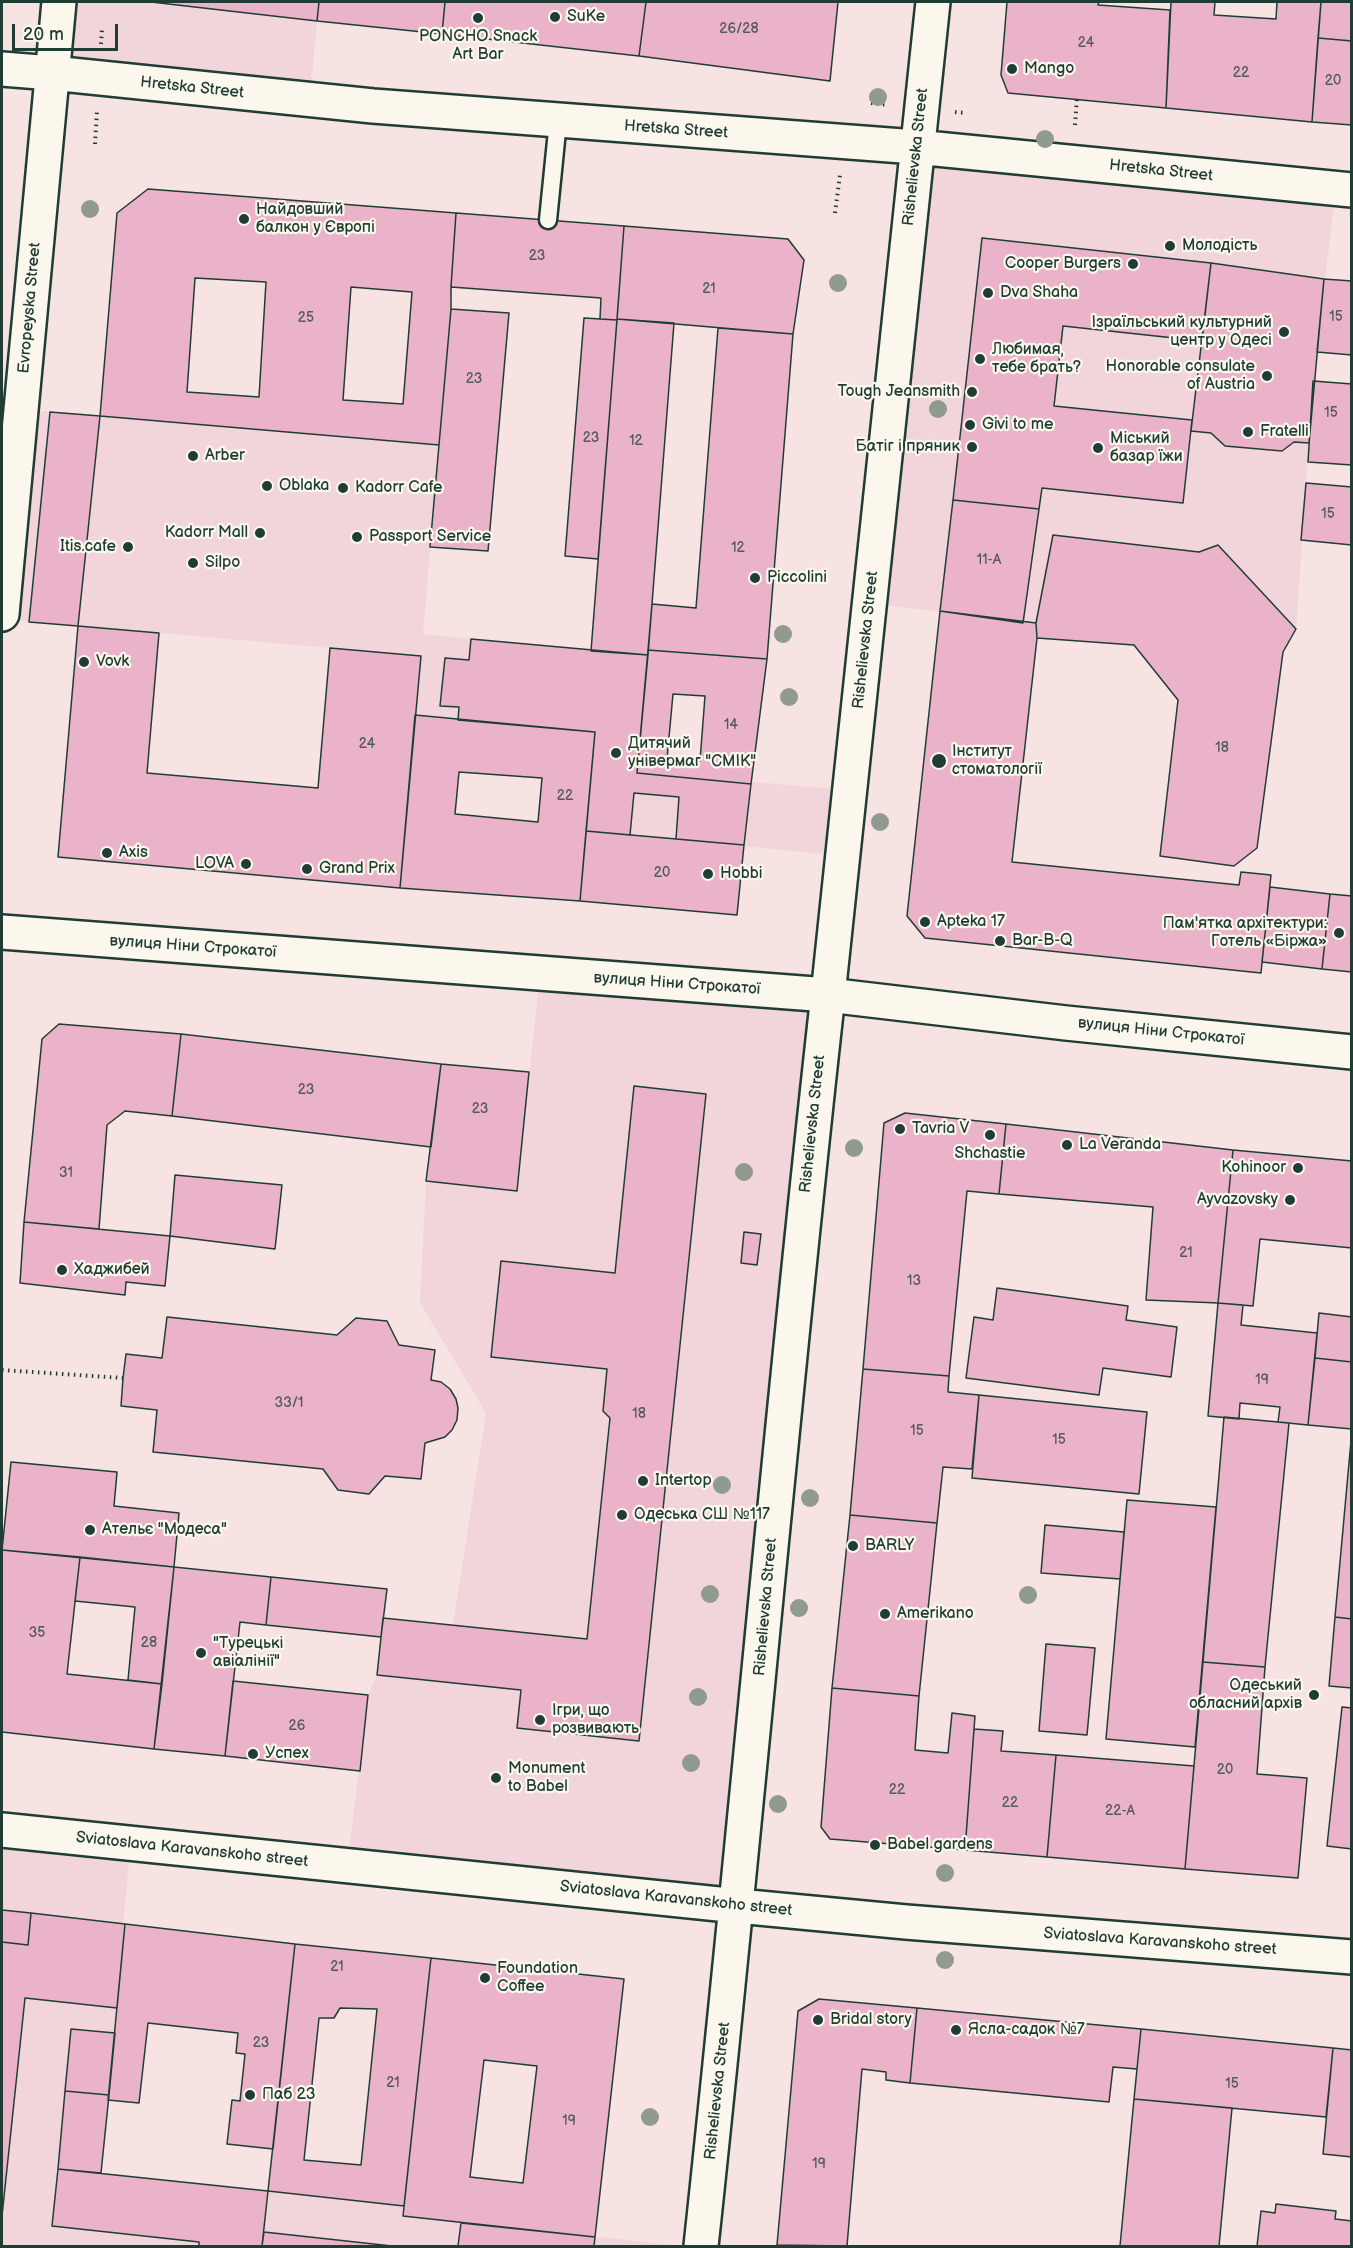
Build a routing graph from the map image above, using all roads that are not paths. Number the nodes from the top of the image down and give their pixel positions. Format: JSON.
{"nodes":[{"id":1,"x":59,"y":2,"type":"edge"},
{"id":2,"x":933,"y":2,"type":"edge"},
{"id":3,"x":2,"y":69,"type":"edge"},
{"id":4,"x":52,"y":73,"type":"junction"},
{"id":5,"x":558,"y":121,"type":"junction"},
{"id":6,"x":916,"y":147,"type":"junction"},
{"id":7,"x":1352,"y":190,"type":"edge"},
{"id":8,"x":548,"y":220,"type":"dead end"},
{"id":9,"x":2,"y":614,"type":"edge"},
{"id":10,"x":2,"y":932,"type":"edge"},
{"id":11,"x":828,"y":995,"type":"junction"},
{"id":12,"x":1352,"y":1052,"type":"edge"},
{"id":13,"x":2,"y":1830,"type":"edge"},
{"id":14,"x":738,"y":1906,"type":"junction"},
{"id":15,"x":1352,"y":1957,"type":"edge"},
{"id":16,"x":701,"y":2247,"type":"edge"}],
"edges":[{"from":1,"to":4,"type":"street","name":"Evropeyska Street"},
{"from":2,"to":6,"type":"street","name":"Rishelievska Street"},
{"from":3,"to":4,"type":"street","name":"Hretska Street"},
{"from":4,"to":5,"type":"street","name":"Hretska Street"},
{"from":4,"to":9,"type":"street","name":"Evropeyska Street"},
{"from":5,"to":6,"type":"street","name":"Hretska Street"},
{"from":5,"to":8,"type":"lane"},
{"from":6,"to":7,"type":"street","name":"Hretska Street"},
{"from":6,"to":11,"type":"street","name":"Rishelievska Street"},
{"from":10,"to":11,"type":"street","name":"вулиця Ніни Строкатої"},
{"from":11,"to":12,"type":"street","name":"вулиця Ніни Строкатої"},
{"from":11,"to":14,"type":"street","name":"Rishelievska Street"},
{"from":13,"to":14,"type":"street","name":"Sviatoslava Karavanskoho street"},
{"from":14,"to":15,"type":"street","name":"Sviatoslava Karavanskoho street"},
{"from":14,"to":16,"type":"street","name":"Rishelievska Street"}]}
